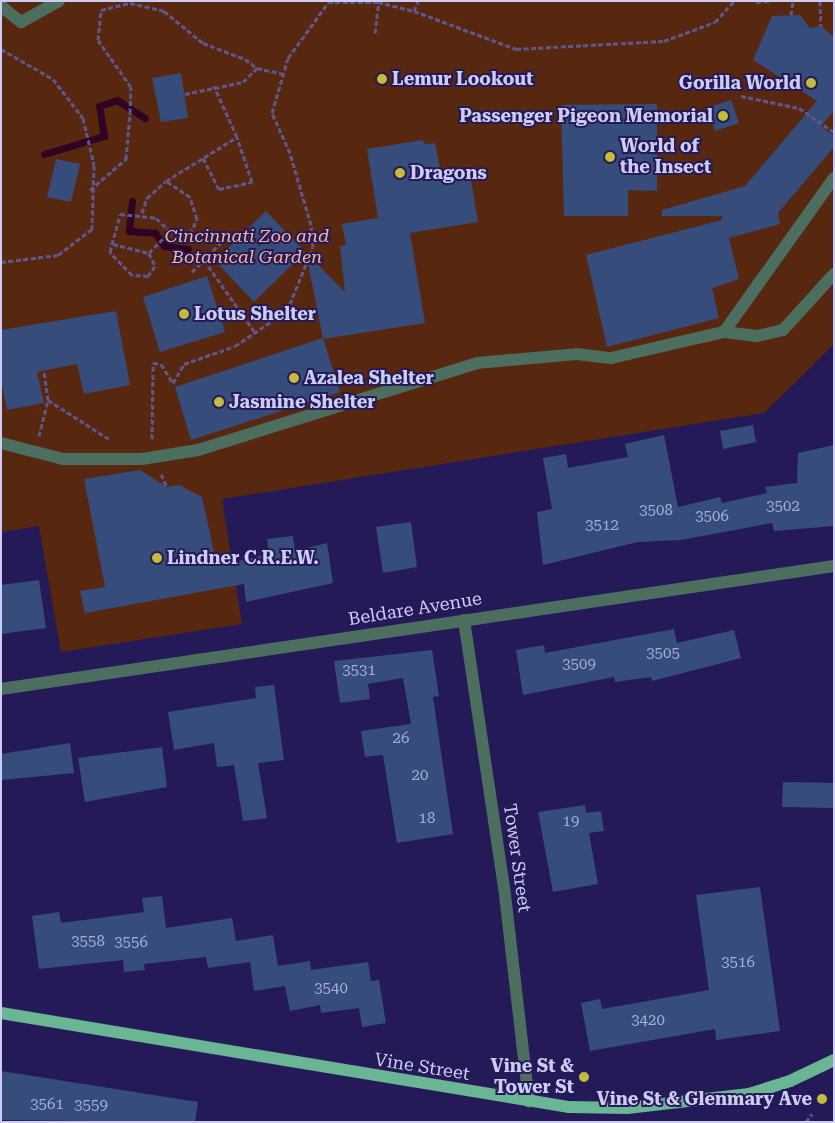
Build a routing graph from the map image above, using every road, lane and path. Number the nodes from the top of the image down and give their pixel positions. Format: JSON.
{"nodes":[{"id":1,"x":59,"y":1,"type":"edge"},
{"id":2,"x":418,"y":1,"type":"edge"},
{"id":3,"x":734,"y":1,"type":"edge"},
{"id":4,"x":769,"y":1,"type":"edge"},
{"id":5,"x":793,"y":1,"type":"edge"},
{"id":6,"x":820,"y":1,"type":"edge"},
{"id":7,"x":328,"y":2,"type":"edge"},
{"id":8,"x":379,"y":2,"type":"edge"},
{"id":9,"x":756,"y":2,"type":"edge"},
{"id":10,"x":1,"y":6,"type":"edge"},
{"id":11,"x":414,"y":11,"type":"junction"},
{"id":12,"x":791,"y":15,"type":"dead end"},
{"id":13,"x":821,"y":26,"type":"dead end"},
{"id":14,"x":375,"y":33,"type":"dead end"},
{"id":15,"x":1,"y":49,"type":"edge"},
{"id":16,"x":256,"y":68,"type":"junction"},
{"id":17,"x":284,"y":74,"type":"junction"},
{"id":18,"x":214,"y":86,"type":"junction"},
{"id":19,"x":185,"y":94,"type":"dead end"},
{"id":20,"x":741,"y":96,"type":"dead end"},
{"id":21,"x":834,"y":132,"type":"edge"},
{"id":22,"x":237,"y":137,"type":"junction"},
{"id":23,"x":203,"y":158,"type":"junction"},
{"id":24,"x":834,"y":178,"type":"edge"},
{"id":25,"x":166,"y":180,"type":"junction"},
{"id":26,"x":90,"y":190,"type":"junction"},
{"id":27,"x":142,"y":213,"type":"junction"},
{"id":28,"x":170,"y":231,"type":"junction"},
{"id":29,"x":230,"y":232,"type":"dead end"},
{"id":30,"x":113,"y":244,"type":"junction"},
{"id":31,"x":149,"y":253,"type":"junction"},
{"id":32,"x":204,"y":260,"type":"junction"},
{"id":33,"x":1,"y":262,"type":"edge"},
{"id":34,"x":192,"y":272,"type":"dead end"},
{"id":35,"x":834,"y":274,"type":"edge"},
{"id":36,"x":254,"y":331,"type":"junction"},
{"id":37,"x":724,"y":332,"type":"junction"},
{"id":38,"x":44,"y":370,"type":"dead end"},
{"id":39,"x":48,"y":400,"type":"junction"},
{"id":40,"x":109,"y":439,"type":"dead end"},
{"id":41,"x":1,"y":443,"type":"edge"},
{"id":42,"x":34,"y":454,"type":"junction"},
{"id":43,"x":156,"y":457,"type":"junction"},
{"id":44,"x":167,"y":487,"type":"dead end"},
{"id":45,"x":834,"y":566,"type":"edge"},
{"id":46,"x":464,"y":620,"type":"junction"},
{"id":47,"x":1,"y":689,"type":"edge"},
{"id":48,"x":1,"y":1013,"type":"edge"},
{"id":49,"x":834,"y":1060,"type":"edge"},
{"id":50,"x":530,"y":1102,"type":"junction"},
{"id":51,"x":812,"y":1114,"type":"dead end"},
{"id":52,"x":806,"y":1122,"type":"edge"}],
"edges":[{"from":1,"to":10,"type":"street"},
{"from":2,"to":11,"type":"path"},
{"from":3,"to":11,"type":"path"},
{"from":4,"to":9,"type":"path"},
{"from":5,"to":12,"type":"path"},
{"from":6,"to":13,"type":"path"},
{"from":7,"to":8,"type":"path"},
{"from":7,"to":17,"type":"path"},
{"from":8,"to":11,"type":"path"},
{"from":8,"to":14,"type":"path"},
{"from":15,"to":26,"type":"path"},
{"from":16,"to":17,"type":"path"},
{"from":16,"to":18,"type":"path"},
{"from":16,"to":26,"type":"path"},
{"from":17,"to":36,"type":"path"},
{"from":18,"to":19,"type":"path"},
{"from":18,"to":22,"type":"path"},
{"from":20,"to":21,"type":"path"},
{"from":22,"to":23,"type":"path"},
{"from":22,"to":23,"type":"path"},
{"from":23,"to":25,"type":"path"},
{"from":24,"to":37,"type":"street"},
{"from":25,"to":27,"type":"path"},
{"from":25,"to":28,"type":"path"},
{"from":26,"to":33,"type":"path"},
{"from":27,"to":28,"type":"path"},
{"from":27,"to":30,"type":"path"},
{"from":28,"to":31,"type":"path"},
{"from":29,"to":32,"type":"path"},
{"from":30,"to":31,"type":"path"},
{"from":30,"to":31,"type":"path"},
{"from":32,"to":34,"type":"path"},
{"from":32,"to":36,"type":"path"},
{"from":35,"to":37,"type":"street"},
{"from":36,"to":43,"type":"path"},
{"from":37,"to":43,"type":"street"},
{"from":38,"to":39,"type":"path"},
{"from":39,"to":40,"type":"path"},
{"from":39,"to":42,"type":"path"},
{"from":41,"to":42,"type":"street"},
{"from":42,"to":43,"type":"street"},
{"from":43,"to":44,"type":"path"},
{"from":45,"to":46,"type":"street","name":"Beldare Avenue"},
{"from":46,"to":47,"type":"street","name":"Beldare Avenue"},
{"from":46,"to":50,"type":"street","name":"Tower Street"},
{"from":48,"to":50,"type":"main road","name":"Vine Street"},
{"from":49,"to":50,"type":"main road","name":"Vine Street"},
{"from":51,"to":52,"type":"path"}]}
